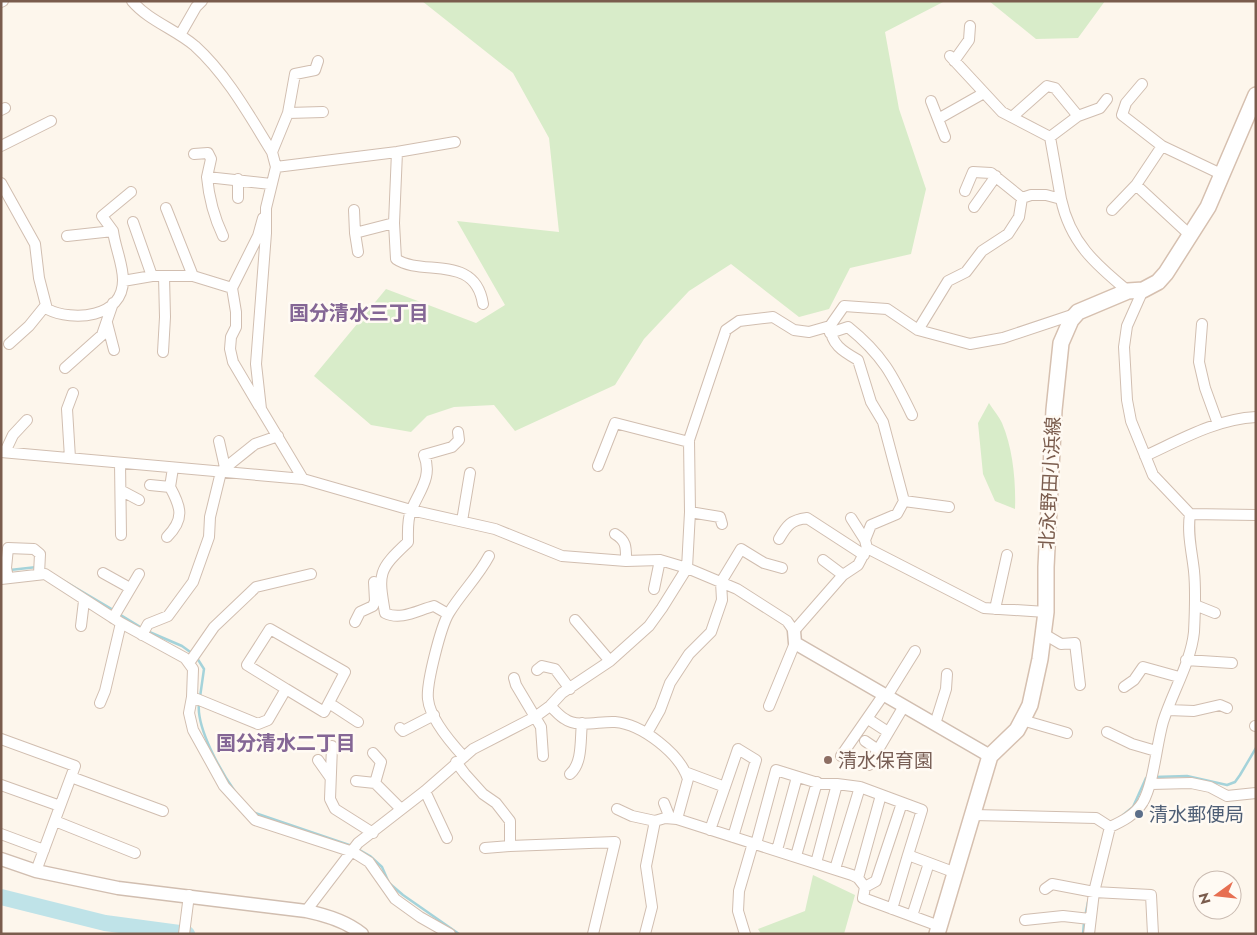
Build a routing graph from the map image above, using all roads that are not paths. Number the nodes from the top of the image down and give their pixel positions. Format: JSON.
{"nodes":[{"id":1,"x":132,"y":1,"type":"edge"},
{"id":2,"x":202,"y":1,"type":"edge"},
{"id":3,"x":970,"y":26,"type":"dead end"},
{"id":4,"x":180,"y":34,"type":"junction"},
{"id":5,"x":318,"y":61,"type":"dead end"},
{"id":6,"x":1142,"y":84,"type":"dead end"},
{"id":7,"x":984,"y":93,"type":"junction"},
{"id":8,"x":1256,"y":95,"type":"edge"},
{"id":9,"x":1106,"y":99,"type":"dead end"},
{"id":10,"x":930,"y":101,"type":"dead end"},
{"id":11,"x":323,"y":112,"type":"dead end"},
{"id":12,"x":288,"y":113,"type":"junction"},
{"id":13,"x":1078,"y":116,"type":"junction"},
{"id":14,"x":1012,"y":117,"type":"junction"},
{"id":15,"x":938,"y":119,"type":"junction"},
{"id":16,"x":51,"y":121,"type":"dead end"},
{"id":17,"x":945,"y":137,"type":"dead end"},
{"id":18,"x":1050,"y":137,"type":"junction"},
{"id":19,"x":455,"y":142,"type":"dead end"},
{"id":20,"x":1,"y":146,"type":"edge"},
{"id":21,"x":1162,"y":146,"type":"junction"},
{"id":22,"x":272,"y":152,"type":"junction"},
{"id":23,"x":397,"y":152,"type":"junction"},
{"id":24,"x":194,"y":154,"type":"dead end"},
{"id":25,"x":276,"y":167,"type":"junction"},
{"id":26,"x":1222,"y":174,"type":"junction"},
{"id":27,"x":996,"y":176,"type":"junction"},
{"id":28,"x":207,"y":177,"type":"junction"},
{"id":29,"x":238,"y":180,"type":"junction"},
{"id":30,"x":1,"y":184,"type":"edge"},
{"id":31,"x":271,"y":184,"type":"junction"},
{"id":32,"x":1136,"y":185,"type":"junction"},
{"id":33,"x":965,"y":191,"type":"dead end"},
{"id":34,"x":131,"y":192,"type":"dead end"},
{"id":35,"x":238,"y":198,"type":"dead end"},
{"id":36,"x":1022,"y":198,"type":"junction"},
{"id":37,"x":1061,"y":199,"type":"junction"},
{"id":38,"x":974,"y":207,"type":"dead end"},
{"id":39,"x":166,"y":208,"type":"dead end"},
{"id":40,"x":266,"y":208,"type":"junction"},
{"id":41,"x":354,"y":210,"type":"dead end"},
{"id":42,"x":1112,"y":210,"type":"dead end"},
{"id":43,"x":133,"y":222,"type":"dead end"},
{"id":44,"x":394,"y":223,"type":"junction"},
{"id":45,"x":113,"y":231,"type":"junction"},
{"id":46,"x":355,"y":233,"type":"junction"},
{"id":47,"x":1190,"y":235,"type":"junction"},
{"id":48,"x":67,"y":236,"type":"dead end"},
{"id":49,"x":223,"y":236,"type":"dead end"},
{"id":50,"x":358,"y":252,"type":"dead end"},
{"id":51,"x":152,"y":276,"type":"junction"},
{"id":52,"x":164,"y":276,"type":"junction"},
{"id":53,"x":192,"y":276,"type":"junction"},
{"id":54,"x":123,"y":282,"type":"junction"},
{"id":55,"x":232,"y":288,"type":"junction"},
{"id":56,"x":1135,"y":291,"type":"junction"},
{"id":57,"x":114,"y":303,"type":"junction"},
{"id":58,"x":46,"y":304,"type":"junction"},
{"id":59,"x":482,"y":304,"type":"dead end"},
{"id":60,"x":1078,"y":312,"type":"junction"},
{"id":61,"x":107,"y":324,"type":"junction"},
{"id":62,"x":1202,"y":324,"type":"dead end"},
{"id":63,"x":830,"y":329,"type":"junction"},
{"id":64,"x":918,"y":330,"type":"junction"},
{"id":65,"x":9,"y":344,"type":"dead end"},
{"id":66,"x":114,"y":350,"type":"dead end"},
{"id":67,"x":162,"y":352,"type":"dead end"},
{"id":68,"x":65,"y":368,"type":"dead end"},
{"id":69,"x":73,"y":393,"type":"dead end"},
{"id":70,"x":261,"y":409,"type":"junction"},
{"id":71,"x":912,"y":415,"type":"dead end"},
{"id":72,"x":1256,"y":417,"type":"edge"},
{"id":73,"x":27,"y":420,"type":"dead end"},
{"id":74,"x":1218,"y":424,"type":"junction"},
{"id":75,"x":458,"y":432,"type":"dead end"},
{"id":76,"x":278,"y":436,"type":"junction"},
{"id":77,"x":219,"y":441,"type":"dead end"},
{"id":78,"x":689,"y":442,"type":"junction"},
{"id":79,"x":3,"y":452,"type":"edge"},
{"id":80,"x":1146,"y":456,"type":"junction"},
{"id":81,"x":70,"y":458,"type":"junction"},
{"id":82,"x":120,"y":463,"type":"junction"},
{"id":83,"x":598,"y":466,"type":"dead end"},
{"id":84,"x":173,"y":468,"type":"junction"},
{"id":85,"x":224,"y":471,"type":"junction"},
{"id":86,"x":470,"y":473,"type":"dead end"},
{"id":87,"x":303,"y":479,"type":"junction"},
{"id":88,"x":150,"y":484,"type":"dead end"},
{"id":89,"x":170,"y":487,"type":"junction"},
{"id":90,"x":122,"y":491,"type":"junction"},
{"id":91,"x":139,"y":500,"type":"dead end"},
{"id":92,"x":904,"y":501,"type":"junction"},
{"id":93,"x":949,"y":506,"type":"dead end"},
{"id":94,"x":411,"y":510,"type":"junction"},
{"id":95,"x":690,"y":512,"type":"junction"},
{"id":96,"x":1190,"y":514,"type":"junction"},
{"id":97,"x":1256,"y":515,"type":"edge"},
{"id":98,"x":851,"y":518,"type":"dead end"},
{"id":99,"x":462,"y":521,"type":"junction"},
{"id":100,"x":722,"y":524,"type":"dead end"},
{"id":101,"x":615,"y":534,"type":"dead end"},
{"id":102,"x":121,"y":535,"type":"dead end"},
{"id":103,"x":167,"y":537,"type":"dead end"},
{"id":104,"x":779,"y":539,"type":"dead end"},
{"id":105,"x":866,"y":547,"type":"junction"},
{"id":106,"x":1007,"y":554,"type":"dead end"},
{"id":107,"x":489,"y":556,"type":"dead end"},
{"id":108,"x":660,"y":560,"type":"junction"},
{"id":109,"x":823,"y":560,"type":"dead end"},
{"id":110,"x":626,"y":561,"type":"junction"},
{"id":111,"x":386,"y":563,"type":"junction"},
{"id":112,"x":687,"y":568,"type":"junction"},
{"id":113,"x":782,"y":568,"type":"dead end"},
{"id":114,"x":40,"y":574,"type":"junction"},
{"id":115,"x":103,"y":574,"type":"dead end"},
{"id":116,"x":139,"y":574,"type":"dead end"},
{"id":117,"x":311,"y":574,"type":"dead end"},
{"id":118,"x":6,"y":575,"type":"edge"},
{"id":119,"x":843,"y":575,"type":"junction"},
{"id":120,"x":721,"y":582,"type":"junction"},
{"id":121,"x":130,"y":588,"type":"junction"},
{"id":122,"x":654,"y":589,"type":"dead end"},
{"id":123,"x":84,"y":601,"type":"junction"},
{"id":124,"x":1195,"y":605,"type":"junction"},
{"id":125,"x":995,"y":609,"type":"junction"},
{"id":126,"x":1046,"y":612,"type":"junction"},
{"id":127,"x":1215,"y":613,"type":"dead end"},
{"id":128,"x":448,"y":614,"type":"junction"},
{"id":129,"x":115,"y":620,"type":"junction"},
{"id":130,"x":576,"y":620,"type":"dead end"},
{"id":131,"x":355,"y":622,"type":"dead end"},
{"id":132,"x":81,"y":626,"type":"dead end"},
{"id":133,"x":142,"y":634,"type":"junction"},
{"id":134,"x":1044,"y":634,"type":"junction"},
{"id":135,"x":794,"y":637,"type":"junction"},
{"id":136,"x":915,"y":651,"type":"dead end"},
{"id":137,"x":1186,"y":660,"type":"junction"},
{"id":138,"x":610,"y":661,"type":"junction"},
{"id":139,"x":190,"y":662,"type":"junction"},
{"id":140,"x":1232,"y":663,"type":"dead end"},
{"id":141,"x":536,"y":670,"type":"dead end"},
{"id":142,"x":947,"y":674,"type":"dead end"},
{"id":143,"x":1179,"y":677,"type":"junction"},
{"id":144,"x":514,"y":678,"type":"dead end"},
{"id":145,"x":1080,"y":685,"type":"dead end"},
{"id":146,"x":1124,"y":687,"type":"dead end"},
{"id":147,"x":570,"y":689,"type":"junction"},
{"id":148,"x":286,"y":690,"type":"junction"},
{"id":149,"x":886,"y":695,"type":"junction"},
{"id":150,"x":197,"y":699,"type":"junction"},
{"id":151,"x":100,"y":703,"type":"dead end"},
{"id":152,"x":329,"y":703,"type":"junction"},
{"id":153,"x":550,"y":706,"type":"junction"},
{"id":154,"x":769,"y":706,"type":"dead end"},
{"id":155,"x":904,"y":706,"type":"junction"},
{"id":156,"x":1227,"y":708,"type":"dead end"},
{"id":157,"x":1168,"y":710,"type":"junction"},
{"id":158,"x":434,"y":715,"type":"junction"},
{"id":159,"x":535,"y":717,"type":"junction"},
{"id":160,"x":868,"y":719,"type":"junction"},
{"id":161,"x":1022,"y":720,"type":"junction"},
{"id":162,"x":358,"y":722,"type":"dead end"},
{"id":163,"x":582,"y":723,"type":"junction"},
{"id":164,"x":935,"y":724,"type":"junction"},
{"id":165,"x":400,"y":728,"type":"dead end"},
{"id":166,"x":888,"y":732,"type":"junction"},
{"id":167,"x":1108,"y":732,"type":"dead end"},
{"id":168,"x":1067,"y":733,"type":"dead end"},
{"id":169,"x":647,"y":734,"type":"junction"},
{"id":170,"x":1,"y":739,"type":"edge"},
{"id":171,"x":866,"y":741,"type":"dead end"},
{"id":172,"x":332,"y":746,"type":"dead end"},
{"id":173,"x":878,"y":750,"type":"junction"},
{"id":174,"x":1156,"y":751,"type":"junction"},
{"id":175,"x":374,"y":753,"type":"dead end"},
{"id":176,"x":543,"y":756,"type":"dead end"},
{"id":177,"x":841,"y":756,"type":"dead end"},
{"id":178,"x":990,"y":756,"type":"junction"},
{"id":179,"x":318,"y":760,"type":"dead end"},
{"id":180,"x":460,"y":760,"type":"junction"},
{"id":181,"x":869,"y":765,"type":"dead end"},
{"id":182,"x":686,"y":772,"type":"junction"},
{"id":183,"x":570,"y":774,"type":"dead end"},
{"id":184,"x":71,"y":777,"type":"junction"},
{"id":185,"x":797,"y":777,"type":"junction"},
{"id":186,"x":330,"y":778,"type":"junction"},
{"id":187,"x":356,"y":781,"type":"dead end"},
{"id":188,"x":816,"y":782,"type":"junction"},
{"id":189,"x":375,"y":783,"type":"junction"},
{"id":190,"x":1,"y":784,"type":"edge"},
{"id":191,"x":837,"y":784,"type":"junction"},
{"id":192,"x":1151,"y":784,"type":"junction"},
{"id":193,"x":725,"y":787,"type":"junction"},
{"id":194,"x":860,"y":787,"type":"junction"},
{"id":195,"x":425,"y":791,"type":"junction"},
{"id":196,"x":1256,"y":793,"type":"edge"},
{"id":197,"x":881,"y":795,"type":"junction"},
{"id":198,"x":664,"y":803,"type":"dead end"},
{"id":199,"x":902,"y":803,"type":"junction"},
{"id":200,"x":60,"y":806,"type":"junction"},
{"id":201,"x":401,"y":809,"type":"junction"},
{"id":202,"x":617,"y":809,"type":"dead end"},
{"id":203,"x":163,"y":811,"type":"dead end"},
{"id":204,"x":973,"y":815,"type":"junction"},
{"id":205,"x":673,"y":819,"type":"junction"},
{"id":206,"x":55,"y":821,"type":"junction"},
{"id":207,"x":655,"y":821,"type":"junction"},
{"id":208,"x":1106,"y":824,"type":"junction"},
{"id":209,"x":710,"y":830,"type":"junction"},
{"id":210,"x":373,"y":833,"type":"junction"},
{"id":211,"x":1,"y":834,"type":"edge"},
{"id":212,"x":733,"y":837,"type":"junction"},
{"id":213,"x":447,"y":838,"type":"dead end"},
{"id":214,"x":755,"y":843,"type":"junction"},
{"id":215,"x":510,"y":846,"type":"junction"},
{"id":216,"x":355,"y":847,"type":"junction"},
{"id":217,"x":485,"y":848,"type":"dead end"},
{"id":218,"x":44,"y":850,"type":"junction"},
{"id":219,"x":777,"y":850,"type":"junction"},
{"id":220,"x":136,"y":853,"type":"dead end"},
{"id":221,"x":908,"y":855,"type":"junction"},
{"id":222,"x":796,"y":856,"type":"junction"},
{"id":223,"x":1,"y":859,"type":"edge"},
{"id":224,"x":816,"y":863,"type":"junction"},
{"id":225,"x":929,"y":863,"type":"junction"},
{"id":226,"x":836,"y":869,"type":"junction"},
{"id":227,"x":36,"y":871,"type":"junction"},
{"id":228,"x":956,"y":872,"type":"junction"},
{"id":229,"x":858,"y":878,"type":"junction"},
{"id":230,"x":865,"y":887,"type":"junction"},
{"id":231,"x":1045,"y":888,"type":"dead end"},
{"id":232,"x":1094,"y":892,"type":"junction"},
{"id":233,"x":189,"y":895,"type":"junction"},
{"id":234,"x":892,"y":909,"type":"junction"},
{"id":235,"x":306,"y":911,"type":"junction"},
{"id":236,"x":912,"y":916,"type":"junction"},
{"id":237,"x":1090,"y":919,"type":"junction"},
{"id":238,"x":1025,"y":920,"type":"dead end"},
{"id":239,"x":938,"y":930,"type":"edge"},
{"id":240,"x":184,"y":934,"type":"edge"},
{"id":241,"x":362,"y":934,"type":"edge"},
{"id":242,"x":450,"y":934,"type":"edge"},
{"id":243,"x":593,"y":934,"type":"edge"},
{"id":244,"x":645,"y":934,"type":"edge"},
{"id":245,"x":745,"y":934,"type":"edge"},
{"id":246,"x":1089,"y":934,"type":"edge"},
{"id":247,"x":1153,"y":934,"type":"edge"}],
"edges":[{"from":1,"to":4,"type":"street"},
{"from":2,"to":4,"type":"street"},
{"from":3,"to":7,"type":"street"},
{"from":4,"to":22,"type":"street"},
{"from":5,"to":12,"type":"street"},
{"from":6,"to":21,"type":"street"},
{"from":7,"to":14,"type":"street"},
{"from":7,"to":15,"type":"street"},
{"from":8,"to":26,"type":"main road"},
{"from":9,"to":13,"type":"street"},
{"from":10,"to":15,"type":"street"},
{"from":11,"to":12,"type":"street"},
{"from":12,"to":22,"type":"street"},
{"from":13,"to":14,"type":"street"},
{"from":13,"to":18,"type":"street"},
{"from":14,"to":18,"type":"street"},
{"from":15,"to":17,"type":"street"},
{"from":16,"to":20,"type":"street"},
{"from":18,"to":37,"type":"street"},
{"from":19,"to":23,"type":"street"},
{"from":21,"to":26,"type":"street"},
{"from":21,"to":32,"type":"street"},
{"from":22,"to":25,"type":"street"},
{"from":23,"to":25,"type":"street"},
{"from":23,"to":44,"type":"street"},
{"from":24,"to":28,"type":"street"},
{"from":25,"to":31,"type":"street"},
{"from":26,"to":47,"type":"main road"},
{"from":27,"to":33,"type":"street"},
{"from":27,"to":36,"type":"street"},
{"from":27,"to":38,"type":"street"},
{"from":28,"to":29,"type":"street"},
{"from":28,"to":49,"type":"street"},
{"from":29,"to":31,"type":"street"},
{"from":29,"to":35,"type":"street"},
{"from":30,"to":58,"type":"street"},
{"from":31,"to":40,"type":"street"},
{"from":32,"to":42,"type":"street"},
{"from":32,"to":47,"type":"street"},
{"from":34,"to":45,"type":"street"},
{"from":36,"to":37,"type":"street"},
{"from":36,"to":64,"type":"street"},
{"from":37,"to":56,"type":"street"},
{"from":39,"to":53,"type":"street"},
{"from":40,"to":55,"type":"street"},
{"from":40,"to":70,"type":"street"},
{"from":41,"to":46,"type":"street"},
{"from":43,"to":51,"type":"street"},
{"from":44,"to":46,"type":"street"},
{"from":44,"to":59,"type":"street"},
{"from":45,"to":48,"type":"street"},
{"from":45,"to":54,"type":"street"},
{"from":46,"to":50,"type":"street"},
{"from":47,"to":56,"type":"main road"},
{"from":51,"to":52,"type":"street"},
{"from":51,"to":54,"type":"street"},
{"from":52,"to":53,"type":"street"},
{"from":52,"to":67,"type":"street"},
{"from":53,"to":55,"type":"street"},
{"from":54,"to":57,"type":"street"},
{"from":55,"to":70,"type":"street"},
{"from":56,"to":60,"type":"main road"},
{"from":56,"to":80,"type":"street"},
{"from":57,"to":58,"type":"street"},
{"from":57,"to":61,"type":"street"},
{"from":58,"to":65,"type":"street"},
{"from":60,"to":64,"type":"street"},
{"from":60,"to":126,"type":"main road","name":"北永野田小浜線"},
{"from":61,"to":66,"type":"street"},
{"from":61,"to":68,"type":"street"},
{"from":62,"to":74,"type":"street"},
{"from":63,"to":64,"type":"street"},
{"from":63,"to":71,"type":"street"},
{"from":63,"to":78,"type":"street"},
{"from":63,"to":92,"type":"street"},
{"from":69,"to":81,"type":"street"},
{"from":70,"to":76,"type":"street"},
{"from":72,"to":74,"type":"street"},
{"from":73,"to":79,"type":"street"},
{"from":74,"to":80,"type":"street"},
{"from":75,"to":94,"type":"street"},
{"from":76,"to":85,"type":"street"},
{"from":76,"to":87,"type":"street"},
{"from":77,"to":85,"type":"street"},
{"from":78,"to":83,"type":"street"},
{"from":78,"to":95,"type":"street"},
{"from":79,"to":81,"type":"street"},
{"from":80,"to":96,"type":"street"},
{"from":81,"to":82,"type":"street"},
{"from":82,"to":84,"type":"street"},
{"from":82,"to":90,"type":"street"},
{"from":84,"to":85,"type":"street"},
{"from":84,"to":89,"type":"street"},
{"from":85,"to":87,"type":"street"},
{"from":85,"to":133,"type":"street"},
{"from":86,"to":99,"type":"street"},
{"from":87,"to":94,"type":"street"},
{"from":88,"to":89,"type":"street"},
{"from":89,"to":103,"type":"street"},
{"from":90,"to":91,"type":"street"},
{"from":90,"to":102,"type":"street"},
{"from":92,"to":93,"type":"street"},
{"from":92,"to":105,"type":"street"},
{"from":94,"to":99,"type":"street"},
{"from":94,"to":111,"type":"street"},
{"from":95,"to":100,"type":"street"},
{"from":95,"to":112,"type":"street"},
{"from":96,"to":97,"type":"street"},
{"from":96,"to":124,"type":"street"},
{"from":98,"to":105,"type":"street"},
{"from":99,"to":110,"type":"street"},
{"from":101,"to":110,"type":"street"},
{"from":104,"to":105,"type":"street"},
{"from":105,"to":119,"type":"street"},
{"from":105,"to":125,"type":"street"},
{"from":106,"to":125,"type":"street"},
{"from":107,"to":128,"type":"street"},
{"from":108,"to":110,"type":"street"},
{"from":108,"to":112,"type":"street"},
{"from":108,"to":122,"type":"street"},
{"from":109,"to":119,"type":"street"},
{"from":111,"to":128,"type":"street"},
{"from":111,"to":131,"type":"street"},
{"from":112,"to":120,"type":"street"},
{"from":112,"to":138,"type":"street"},
{"from":113,"to":120,"type":"street"},
{"from":114,"to":118,"type":"street"},
{"from":114,"to":118,"type":"street"},
{"from":114,"to":123,"type":"street"},
{"from":115,"to":121,"type":"street"},
{"from":116,"to":121,"type":"street"},
{"from":117,"to":139,"type":"street"},
{"from":119,"to":135,"type":"street"},
{"from":120,"to":135,"type":"street"},
{"from":120,"to":169,"type":"street"},
{"from":121,"to":129,"type":"street"},
{"from":123,"to":129,"type":"street"},
{"from":123,"to":132,"type":"street"},
{"from":124,"to":127,"type":"street"},
{"from":124,"to":137,"type":"street"},
{"from":125,"to":126,"type":"street"},
{"from":126,"to":134,"type":"main road","name":"北永野田小浜線"},
{"from":128,"to":158,"type":"street"},
{"from":129,"to":133,"type":"street"},
{"from":129,"to":151,"type":"street"},
{"from":130,"to":138,"type":"street"},
{"from":133,"to":139,"type":"street"},
{"from":134,"to":145,"type":"street"},
{"from":134,"to":161,"type":"main road","name":"北永野田小浜線"},
{"from":135,"to":149,"type":"street"},
{"from":135,"to":154,"type":"street"},
{"from":136,"to":149,"type":"street"},
{"from":137,"to":140,"type":"street"},
{"from":137,"to":143,"type":"street"},
{"from":138,"to":147,"type":"street"},
{"from":139,"to":150,"type":"street"},
{"from":141,"to":147,"type":"street"},
{"from":142,"to":164,"type":"street"},
{"from":143,"to":146,"type":"street"},
{"from":143,"to":157,"type":"street"},
{"from":144,"to":159,"type":"street"},
{"from":147,"to":153,"type":"street"},
{"from":148,"to":150,"type":"street"},
{"from":148,"to":152,"type":"street"},
{"from":148,"to":152,"type":"street"},
{"from":149,"to":155,"type":"street"},
{"from":149,"to":160,"type":"street"},
{"from":150,"to":216,"type":"street"},
{"from":152,"to":162,"type":"street"},
{"from":153,"to":159,"type":"street"},
{"from":153,"to":163,"type":"street"},
{"from":155,"to":164,"type":"street"},
{"from":155,"to":166,"type":"street"},
{"from":156,"to":157,"type":"street"},
{"from":157,"to":174,"type":"street"},
{"from":158,"to":165,"type":"street"},
{"from":158,"to":180,"type":"street"},
{"from":159,"to":176,"type":"street"},
{"from":159,"to":180,"type":"street"},
{"from":160,"to":166,"type":"street"},
{"from":160,"to":177,"type":"street"},
{"from":161,"to":168,"type":"street"},
{"from":161,"to":178,"type":"main road","name":"北永野田小浜線"},
{"from":163,"to":169,"type":"street"},
{"from":163,"to":183,"type":"street"},
{"from":164,"to":178,"type":"street"},
{"from":166,"to":173,"type":"street"},
{"from":167,"to":174,"type":"street"},
{"from":169,"to":182,"type":"street"},
{"from":170,"to":184,"type":"street"},
{"from":171,"to":173,"type":"street"},
{"from":172,"to":186,"type":"street"},
{"from":173,"to":181,"type":"street"},
{"from":174,"to":192,"type":"street"},
{"from":175,"to":189,"type":"street"},
{"from":178,"to":204,"type":"main road","name":"北永野田小浜線"},
{"from":179,"to":186,"type":"street"},
{"from":180,"to":195,"type":"street"},
{"from":180,"to":215,"type":"street"},
{"from":182,"to":193,"type":"street"},
{"from":182,"to":205,"type":"street"},
{"from":184,"to":200,"type":"street"},
{"from":184,"to":203,"type":"street"},
{"from":185,"to":188,"type":"street"},
{"from":185,"to":214,"type":"street"},
{"from":185,"to":219,"type":"street"},
{"from":186,"to":210,"type":"street"},
{"from":187,"to":189,"type":"street"},
{"from":188,"to":191,"type":"street"},
{"from":188,"to":222,"type":"street"},
{"from":189,"to":201,"type":"street"},
{"from":190,"to":200,"type":"street"},
{"from":191,"to":194,"type":"street"},
{"from":191,"to":224,"type":"street"},
{"from":192,"to":196,"type":"street"},
{"from":192,"to":208,"type":"street"},
{"from":193,"to":209,"type":"street"},
{"from":193,"to":212,"type":"street"},
{"from":194,"to":197,"type":"street"},
{"from":194,"to":226,"type":"street"},
{"from":195,"to":201,"type":"street"},
{"from":195,"to":213,"type":"street"},
{"from":197,"to":199,"type":"street"},
{"from":197,"to":229,"type":"street"},
{"from":198,"to":205,"type":"street"},
{"from":199,"to":221,"type":"street"},
{"from":199,"to":230,"type":"street"},
{"from":200,"to":206,"type":"street"},
{"from":201,"to":210,"type":"street"},
{"from":202,"to":207,"type":"street"},
{"from":204,"to":208,"type":"street"},
{"from":204,"to":228,"type":"main road","name":"北永野田小浜線"},
{"from":205,"to":207,"type":"street"},
{"from":205,"to":209,"type":"street"},
{"from":206,"to":218,"type":"street"},
{"from":206,"to":220,"type":"street"},
{"from":207,"to":244,"type":"street"},
{"from":208,"to":232,"type":"street"},
{"from":209,"to":212,"type":"street"},
{"from":210,"to":216,"type":"street"},
{"from":211,"to":218,"type":"street"},
{"from":212,"to":214,"type":"street"},
{"from":214,"to":219,"type":"street"},
{"from":214,"to":245,"type":"street"},
{"from":215,"to":217,"type":"street"},
{"from":215,"to":243,"type":"street"},
{"from":216,"to":235,"type":"street"},
{"from":216,"to":242,"type":"street"},
{"from":218,"to":227,"type":"street"},
{"from":219,"to":222,"type":"street"},
{"from":221,"to":225,"type":"street"},
{"from":221,"to":234,"type":"street"},
{"from":222,"to":224,"type":"street"},
{"from":223,"to":227,"type":"street"},
{"from":224,"to":226,"type":"street"},
{"from":225,"to":228,"type":"street"},
{"from":225,"to":236,"type":"street"},
{"from":226,"to":229,"type":"street"},
{"from":227,"to":233,"type":"street"},
{"from":228,"to":239,"type":"main road","name":"北永野田小浜線"},
{"from":229,"to":230,"type":"street"},
{"from":230,"to":234,"type":"street"},
{"from":231,"to":232,"type":"street"},
{"from":232,"to":237,"type":"street"},
{"from":232,"to":247,"type":"street"},
{"from":233,"to":235,"type":"street"},
{"from":233,"to":240,"type":"street"},
{"from":234,"to":236,"type":"street"},
{"from":235,"to":241,"type":"street"},
{"from":236,"to":239,"type":"street"},
{"from":237,"to":238,"type":"street"},
{"from":237,"to":246,"type":"street"}]}
